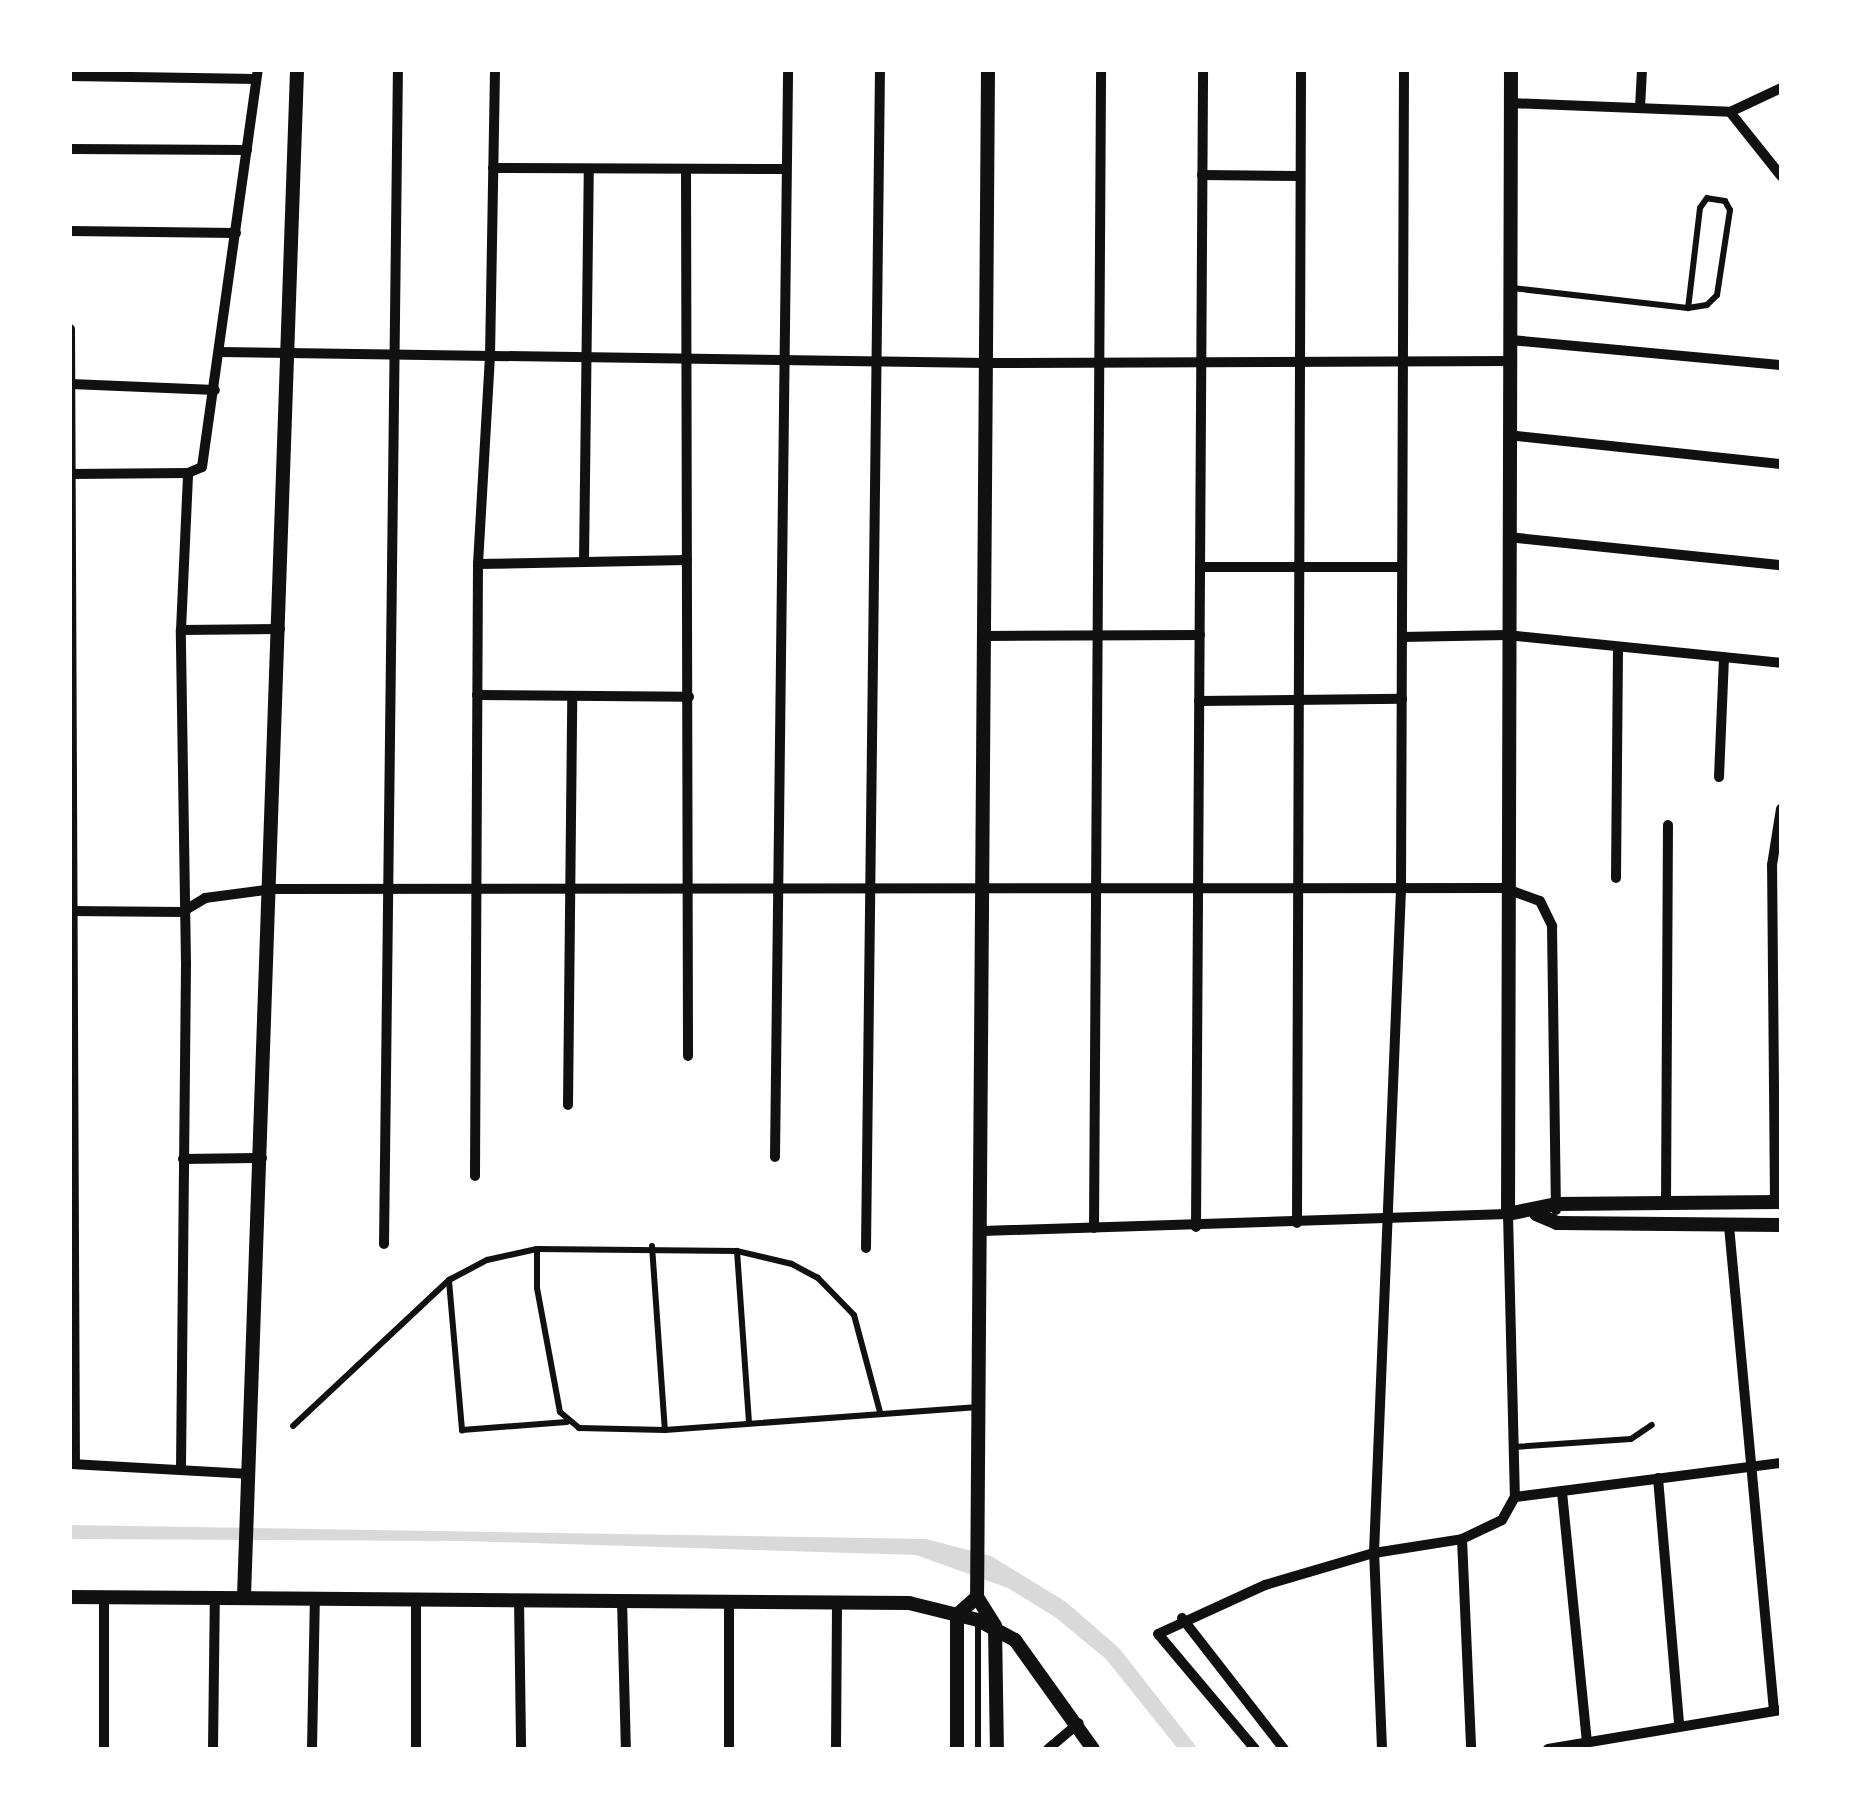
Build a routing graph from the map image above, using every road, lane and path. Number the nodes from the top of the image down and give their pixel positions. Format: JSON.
{"nodes":[{"id":1,"x":297,"y":70,"type":"edge"},
{"id":2,"x":398,"y":70,"type":"edge"},
{"id":3,"x":495,"y":70,"type":"edge"},
{"id":4,"x":788,"y":70,"type":"edge"},
{"id":5,"x":880,"y":70,"type":"edge"},
{"id":6,"x":988,"y":70,"type":"edge"},
{"id":7,"x":1101,"y":70,"type":"edge"},
{"id":8,"x":1203,"y":70,"type":"edge"},
{"id":9,"x":1301,"y":70,"type":"edge"},
{"id":10,"x":1404,"y":70,"type":"edge"},
{"id":11,"x":1510,"y":70,"type":"edge"},
{"id":12,"x":1642,"y":70,"type":"edge"},
{"id":13,"x":257,"y":75,"type":"edge"},
{"id":14,"x":70,"y":76,"type":"edge"},
{"id":15,"x":1781,"y":88,"type":"edge"},
{"id":16,"x":1510,"y":103,"type":"junction"},
{"id":17,"x":1640,"y":108,"type":"junction"},
{"id":18,"x":1730,"y":112,"type":"junction"},
{"id":19,"x":70,"y":149,"type":"edge"},
{"id":20,"x":247,"y":150,"type":"junction"},
{"id":21,"x":494,"y":168,"type":"junction"},
{"id":22,"x":589,"y":169,"type":"junction"},
{"id":23,"x":686,"y":169,"type":"junction"},
{"id":24,"x":786,"y":169,"type":"junction"},
{"id":25,"x":1202,"y":176,"type":"junction"},
{"id":26,"x":1300,"y":176,"type":"junction"},
{"id":27,"x":1781,"y":176,"type":"edge"},
{"id":28,"x":70,"y":231,"type":"edge"},
{"id":29,"x":236,"y":233,"type":"junction"},
{"id":30,"x":1511,"y":288,"type":"junction"},
{"id":31,"x":1688,"y":308,"type":"junction"},
{"id":32,"x":70,"y":329,"type":"edge"},
{"id":33,"x":1511,"y":340,"type":"junction"},
{"id":34,"x":220,"y":352,"type":"junction"},
{"id":35,"x":289,"y":354,"type":"junction"},
{"id":36,"x":397,"y":356,"type":"junction"},
{"id":37,"x":490,"y":357,"type":"junction"},
{"id":38,"x":588,"y":358,"type":"junction"},
{"id":39,"x":686,"y":360,"type":"junction"},
{"id":40,"x":785,"y":360,"type":"junction"},
{"id":41,"x":879,"y":361,"type":"junction"},
{"id":42,"x":1510,"y":361,"type":"junction"},
{"id":43,"x":1099,"y":362,"type":"junction"},
{"id":44,"x":1298,"y":362,"type":"junction"},
{"id":45,"x":1402,"y":362,"type":"junction"},
{"id":46,"x":987,"y":363,"type":"junction"},
{"id":47,"x":1201,"y":363,"type":"junction"},
{"id":48,"x":1781,"y":365,"type":"edge"},
{"id":49,"x":70,"y":384,"type":"edge"},
{"id":50,"x":215,"y":390,"type":"junction"},
{"id":51,"x":1508,"y":435,"type":"junction"},
{"id":52,"x":1781,"y":464,"type":"edge"},
{"id":53,"x":188,"y":473,"type":"junction"},
{"id":54,"x":71,"y":474,"type":"edge"},
{"id":55,"x":1508,"y":537,"type":"junction"},
{"id":56,"x":687,"y":560,"type":"junction"},
{"id":57,"x":584,"y":562,"type":"junction"},
{"id":58,"x":478,"y":564,"type":"junction"},
{"id":59,"x":1781,"y":565,"type":"edge"},
{"id":60,"x":1202,"y":567,"type":"junction"},
{"id":61,"x":1298,"y":567,"type":"junction"},
{"id":62,"x":1402,"y":567,"type":"junction"},
{"id":63,"x":281,"y":629,"type":"junction"},
{"id":64,"x":181,"y":630,"type":"junction"},
{"id":65,"x":1098,"y":635,"type":"junction"},
{"id":66,"x":1200,"y":635,"type":"junction"},
{"id":67,"x":1507,"y":635,"type":"junction"},
{"id":68,"x":986,"y":636,"type":"junction"},
{"id":69,"x":1402,"y":637,"type":"junction"},
{"id":70,"x":1618,"y":647,"type":"junction"},
{"id":71,"x":1724,"y":658,"type":"junction"},
{"id":72,"x":1781,"y":663,"type":"edge"},
{"id":73,"x":477,"y":695,"type":"junction"},
{"id":74,"x":572,"y":696,"type":"junction"},
{"id":75,"x":690,"y":698,"type":"junction"},
{"id":76,"x":1298,"y":699,"type":"junction"},
{"id":77,"x":1199,"y":700,"type":"junction"},
{"id":78,"x":1402,"y":700,"type":"junction"},
{"id":79,"x":1719,"y":776,"type":"dead end"},
{"id":80,"x":1779,"y":808,"type":"edge"},
{"id":81,"x":1668,"y":825,"type":"dead end"},
{"id":82,"x":1616,"y":878,"type":"dead end"},
{"id":83,"x":1504,"y":888,"type":"junction"},
{"id":84,"x":273,"y":889,"type":"junction"},
{"id":85,"x":1402,"y":889,"type":"junction"},
{"id":86,"x":385,"y":890,"type":"junction"},
{"id":87,"x":476,"y":890,"type":"junction"},
{"id":88,"x":870,"y":890,"type":"junction"},
{"id":89,"x":1297,"y":890,"type":"junction"},
{"id":90,"x":570,"y":891,"type":"junction"},
{"id":91,"x":689,"y":891,"type":"junction"},
{"id":92,"x":776,"y":892,"type":"junction"},
{"id":93,"x":1096,"y":892,"type":"junction"},
{"id":94,"x":1198,"y":892,"type":"junction"},
{"id":95,"x":985,"y":893,"type":"junction"},
{"id":96,"x":72,"y":911,"type":"edge"},
{"id":97,"x":182,"y":912,"type":"junction"},
{"id":98,"x":688,"y":1056,"type":"dead end"},
{"id":99,"x":568,"y":1104,"type":"dead end"},
{"id":100,"x":776,"y":1157,"type":"dead end"},
{"id":101,"x":262,"y":1158,"type":"junction"},
{"id":102,"x":183,"y":1159,"type":"junction"},
{"id":103,"x":475,"y":1176,"type":"dead end"},
{"id":104,"x":1778,"y":1202,"type":"edge"},
{"id":105,"x":1666,"y":1203,"type":"junction"},
{"id":106,"x":1556,"y":1204,"type":"junction"},
{"id":107,"x":1508,"y":1214,"type":"junction"},
{"id":108,"x":1536,"y":1214,"type":"junction"},
{"id":109,"x":1391,"y":1220,"type":"junction"},
{"id":110,"x":1296,"y":1222,"type":"junction"},
{"id":111,"x":1557,"y":1223,"type":"junction"},
{"id":112,"x":1196,"y":1226,"type":"junction"},
{"id":113,"x":1729,"y":1226,"type":"junction"},
{"id":114,"x":1781,"y":1226,"type":"edge"},
{"id":115,"x":1094,"y":1228,"type":"junction"},
{"id":116,"x":983,"y":1231,"type":"junction"},
{"id":117,"x":384,"y":1244,"type":"dead end"},
{"id":118,"x":652,"y":1246,"type":"junction"},
{"id":119,"x":866,"y":1248,"type":"dead end"},
{"id":120,"x":538,"y":1249,"type":"junction"},
{"id":121,"x":737,"y":1251,"type":"junction"},
{"id":122,"x":449,"y":1280,"type":"junction"},
{"id":123,"x":983,"y":1406,"type":"junction"},
{"id":124,"x":880,"y":1412,"type":"junction"},
{"id":125,"x":567,"y":1422,"type":"junction"},
{"id":126,"x":749,"y":1424,"type":"junction"},
{"id":127,"x":1652,"y":1424,"type":"dead end"},
{"id":128,"x":293,"y":1426,"type":"dead end"},
{"id":129,"x":664,"y":1430,"type":"junction"},
{"id":130,"x":1514,"y":1447,"type":"junction"},
{"id":131,"x":1781,"y":1463,"type":"edge"},
{"id":132,"x":72,"y":1464,"type":"edge"},
{"id":133,"x":1747,"y":1466,"type":"junction"},
{"id":134,"x":181,"y":1468,"type":"junction"},
{"id":135,"x":1658,"y":1478,"type":"junction"},
{"id":136,"x":248,"y":1481,"type":"junction"},
{"id":137,"x":1562,"y":1492,"type":"junction"},
{"id":138,"x":1515,"y":1497,"type":"junction"},
{"id":139,"x":1462,"y":1540,"type":"junction"},
{"id":140,"x":1374,"y":1553,"type":"junction"},
{"id":141,"x":978,"y":1591,"type":"junction"},
{"id":142,"x":216,"y":1596,"type":"junction"},
{"id":143,"x":244,"y":1596,"type":"junction"},
{"id":144,"x":70,"y":1597,"type":"edge"},
{"id":145,"x":315,"y":1597,"type":"junction"},
{"id":146,"x":104,"y":1598,"type":"junction"},
{"id":147,"x":416,"y":1598,"type":"junction"},
{"id":148,"x":519,"y":1599,"type":"junction"},
{"id":149,"x":622,"y":1600,"type":"junction"},
{"id":150,"x":729,"y":1601,"type":"junction"},
{"id":151,"x":837,"y":1602,"type":"junction"},
{"id":152,"x":957,"y":1615,"type":"junction"},
{"id":153,"x":1182,"y":1618,"type":"junction"},
{"id":154,"x":978,"y":1620,"type":"junction"},
{"id":155,"x":995,"y":1626,"type":"junction"},
{"id":156,"x":1778,"y":1710,"type":"edge"},
{"id":157,"x":1079,"y":1723,"type":"junction"},
{"id":158,"x":1679,"y":1724,"type":"junction"},
{"id":159,"x":1587,"y":1742,"type":"junction"},
{"id":160,"x":104,"y":1749,"type":"edge"},
{"id":161,"x":213,"y":1749,"type":"edge"},
{"id":162,"x":312,"y":1749,"type":"edge"},
{"id":163,"x":416,"y":1749,"type":"edge"},
{"id":164,"x":521,"y":1749,"type":"edge"},
{"id":165,"x":626,"y":1749,"type":"edge"},
{"id":166,"x":729,"y":1749,"type":"edge"},
{"id":167,"x":836,"y":1749,"type":"edge"},
{"id":168,"x":957,"y":1749,"type":"edge"},
{"id":169,"x":978,"y":1749,"type":"edge"},
{"id":170,"x":998,"y":1749,"type":"edge"},
{"id":171,"x":1048,"y":1749,"type":"edge"},
{"id":172,"x":1093,"y":1749,"type":"edge"},
{"id":173,"x":1255,"y":1749,"type":"edge"},
{"id":174,"x":1284,"y":1749,"type":"edge"},
{"id":175,"x":1382,"y":1749,"type":"edge"},
{"id":176,"x":1471,"y":1749,"type":"edge"},
{"id":177,"x":1548,"y":1749,"type":"edge"}],
"edges":[{"from":1,"to":35,"type":"street"},
{"from":2,"to":36,"type":"street"},
{"from":3,"to":21,"type":"street"},
{"from":4,"to":24,"type":"street"},
{"from":5,"to":41,"type":"street"},
{"from":6,"to":46,"type":"street"},
{"from":7,"to":43,"type":"street"},
{"from":8,"to":25,"type":"street"},
{"from":9,"to":26,"type":"street"},
{"from":10,"to":45,"type":"street"},
{"from":11,"to":16,"type":"street"},
{"from":12,"to":17,"type":"street"},
{"from":13,"to":14,"type":"street"},
{"from":13,"to":20,"type":"street"},
{"from":15,"to":18,"type":"street"},
{"from":16,"to":17,"type":"street"},
{"from":16,"to":30,"type":"street"},
{"from":17,"to":18,"type":"street"},
{"from":18,"to":27,"type":"street"},
{"from":19,"to":20,"type":"street"},
{"from":20,"to":29,"type":"street"},
{"from":21,"to":22,"type":"street"},
{"from":21,"to":37,"type":"street"},
{"from":22,"to":23,"type":"street"},
{"from":22,"to":38,"type":"street"},
{"from":23,"to":24,"type":"street"},
{"from":23,"to":39,"type":"street"},
{"from":24,"to":40,"type":"street"},
{"from":25,"to":26,"type":"street"},
{"from":25,"to":47,"type":"street"},
{"from":26,"to":44,"type":"street"},
{"from":28,"to":29,"type":"street"},
{"from":29,"to":34,"type":"street"},
{"from":30,"to":31,"type":"lane"},
{"from":30,"to":33,"type":"street"},
{"from":31,"to":31,"type":"lane"},
{"from":32,"to":49,"type":"street"},
{"from":33,"to":42,"type":"street"},
{"from":33,"to":48,"type":"street"},
{"from":34,"to":35,"type":"street"},
{"from":34,"to":50,"type":"street"},
{"from":35,"to":36,"type":"street"},
{"from":35,"to":63,"type":"street"},
{"from":36,"to":37,"type":"street"},
{"from":36,"to":86,"type":"street"},
{"from":37,"to":38,"type":"street"},
{"from":37,"to":58,"type":"street"},
{"from":38,"to":39,"type":"street"},
{"from":38,"to":57,"type":"street"},
{"from":39,"to":40,"type":"street"},
{"from":39,"to":56,"type":"street"},
{"from":40,"to":41,"type":"street"},
{"from":40,"to":92,"type":"street"},
{"from":41,"to":46,"type":"street"},
{"from":41,"to":88,"type":"street"},
{"from":42,"to":45,"type":"street"},
{"from":42,"to":51,"type":"street"},
{"from":43,"to":46,"type":"street"},
{"from":43,"to":47,"type":"street"},
{"from":43,"to":65,"type":"street"},
{"from":44,"to":45,"type":"street"},
{"from":44,"to":47,"type":"street"},
{"from":44,"to":61,"type":"street"},
{"from":45,"to":62,"type":"street"},
{"from":46,"to":68,"type":"street"},
{"from":47,"to":60,"type":"street"},
{"from":49,"to":50,"type":"street"},
{"from":49,"to":54,"type":"street"},
{"from":50,"to":53,"type":"street"},
{"from":51,"to":52,"type":"street"},
{"from":51,"to":55,"type":"street"},
{"from":53,"to":54,"type":"street"},
{"from":53,"to":64,"type":"street"},
{"from":54,"to":96,"type":"street"},
{"from":55,"to":59,"type":"street"},
{"from":55,"to":67,"type":"street"},
{"from":56,"to":57,"type":"street"},
{"from":56,"to":75,"type":"street"},
{"from":57,"to":58,"type":"street"},
{"from":58,"to":73,"type":"street"},
{"from":60,"to":61,"type":"street"},
{"from":60,"to":66,"type":"street"},
{"from":61,"to":62,"type":"street"},
{"from":61,"to":76,"type":"street"},
{"from":62,"to":69,"type":"street"},
{"from":63,"to":64,"type":"street"},
{"from":63,"to":84,"type":"street"},
{"from":64,"to":97,"type":"street"},
{"from":65,"to":66,"type":"street"},
{"from":65,"to":68,"type":"street"},
{"from":65,"to":93,"type":"street"},
{"from":66,"to":77,"type":"street"},
{"from":67,"to":69,"type":"street"},
{"from":67,"to":70,"type":"street"},
{"from":67,"to":83,"type":"street"},
{"from":68,"to":95,"type":"street"},
{"from":69,"to":78,"type":"street"},
{"from":70,"to":71,"type":"street"},
{"from":70,"to":82,"type":"street"},
{"from":71,"to":72,"type":"street"},
{"from":71,"to":79,"type":"street"},
{"from":73,"to":74,"type":"street"},
{"from":73,"to":87,"type":"street"},
{"from":74,"to":75,"type":"street"},
{"from":74,"to":90,"type":"street"},
{"from":75,"to":91,"type":"street"},
{"from":76,"to":77,"type":"street"},
{"from":76,"to":78,"type":"street"},
{"from":76,"to":89,"type":"street"},
{"from":77,"to":94,"type":"street"},
{"from":78,"to":85,"type":"street"},
{"from":80,"to":104,"type":"street"},
{"from":81,"to":105,"type":"street"},
{"from":83,"to":85,"type":"street"},
{"from":83,"to":106,"type":"street"},
{"from":83,"to":107,"type":"street"},
{"from":84,"to":86,"type":"street"},
{"from":84,"to":97,"type":"street"},
{"from":84,"to":101,"type":"street"},
{"from":85,"to":89,"type":"street"},
{"from":85,"to":109,"type":"street"},
{"from":86,"to":87,"type":"street"},
{"from":86,"to":117,"type":"street"},
{"from":87,"to":90,"type":"street"},
{"from":87,"to":103,"type":"street"},
{"from":88,"to":92,"type":"street"},
{"from":88,"to":95,"type":"street"},
{"from":88,"to":119,"type":"street"},
{"from":89,"to":94,"type":"street"},
{"from":89,"to":110,"type":"street"},
{"from":90,"to":91,"type":"street"},
{"from":90,"to":99,"type":"street"},
{"from":91,"to":92,"type":"street"},
{"from":91,"to":98,"type":"street"},
{"from":92,"to":100,"type":"street"},
{"from":93,"to":94,"type":"street"},
{"from":93,"to":95,"type":"street"},
{"from":93,"to":115,"type":"street"},
{"from":94,"to":112,"type":"street"},
{"from":95,"to":116,"type":"street"},
{"from":96,"to":97,"type":"street"},
{"from":96,"to":132,"type":"street"},
{"from":97,"to":102,"type":"street"},
{"from":101,"to":102,"type":"street"},
{"from":101,"to":136,"type":"street"},
{"from":102,"to":134,"type":"street"},
{"from":104,"to":105,"type":"street"},
{"from":105,"to":106,"type":"street"},
{"from":106,"to":108,"type":"street"},
{"from":106,"to":111,"type":"street"},
{"from":107,"to":108,"type":"street"},
{"from":107,"to":109,"type":"street"},
{"from":107,"to":130,"type":"street"},
{"from":108,"to":111,"type":"street"},
{"from":109,"to":110,"type":"street"},
{"from":109,"to":140,"type":"street"},
{"from":110,"to":112,"type":"street"},
{"from":111,"to":113,"type":"street"},
{"from":112,"to":115,"type":"street"},
{"from":113,"to":114,"type":"street"},
{"from":113,"to":133,"type":"street"},
{"from":115,"to":116,"type":"street"},
{"from":116,"to":123,"type":"street"},
{"from":118,"to":120,"type":"lane"},
{"from":118,"to":121,"type":"lane"},
{"from":118,"to":129,"type":"lane"},
{"from":120,"to":122,"type":"lane"},
{"from":120,"to":125,"type":"lane"},
{"from":121,"to":124,"type":"lane"},
{"from":121,"to":126,"type":"lane"},
{"from":122,"to":125,"type":"lane"},
{"from":122,"to":128,"type":"lane"},
{"from":123,"to":124,"type":"lane"},
{"from":123,"to":141,"type":"street"},
{"from":124,"to":126,"type":"lane"},
{"from":125,"to":129,"type":"lane"},
{"from":126,"to":129,"type":"lane"},
{"from":127,"to":130,"type":"lane"},
{"from":130,"to":138,"type":"street"},
{"from":131,"to":133,"type":"street"},
{"from":132,"to":134,"type":"street"},
{"from":133,"to":135,"type":"street"},
{"from":133,"to":156,"type":"street"},
{"from":134,"to":136,"type":"street"},
{"from":135,"to":137,"type":"street"},
{"from":135,"to":158,"type":"street"},
{"from":136,"to":143,"type":"street"},
{"from":137,"to":138,"type":"street"},
{"from":137,"to":159,"type":"street"},
{"from":138,"to":139,"type":"street"},
{"from":139,"to":140,"type":"street"},
{"from":139,"to":176,"type":"street"},
{"from":140,"to":153,"type":"street"},
{"from":140,"to":175,"type":"street"},
{"from":141,"to":152,"type":"street"},
{"from":141,"to":155,"type":"street"},
{"from":142,"to":143,"type":"street"},
{"from":142,"to":146,"type":"street"},
{"from":142,"to":161,"type":"street"},
{"from":143,"to":145,"type":"street"},
{"from":144,"to":146,"type":"street"},
{"from":145,"to":147,"type":"street"},
{"from":145,"to":162,"type":"street"},
{"from":146,"to":160,"type":"street"},
{"from":147,"to":148,"type":"street"},
{"from":147,"to":163,"type":"street"},
{"from":148,"to":149,"type":"street"},
{"from":148,"to":164,"type":"street"},
{"from":149,"to":150,"type":"street"},
{"from":149,"to":165,"type":"street"},
{"from":150,"to":151,"type":"street"},
{"from":150,"to":166,"type":"street"},
{"from":151,"to":152,"type":"street"},
{"from":151,"to":167,"type":"street"},
{"from":152,"to":154,"type":"street"},
{"from":152,"to":168,"type":"street"},
{"from":153,"to":173,"type":"street"},
{"from":153,"to":174,"type":"street"},
{"from":154,"to":155,"type":"street"},
{"from":154,"to":169,"type":"lane"},
{"from":155,"to":157,"type":"street"},
{"from":155,"to":170,"type":"street"},
{"from":156,"to":158,"type":"street"},
{"from":157,"to":171,"type":"street"},
{"from":157,"to":172,"type":"street"},
{"from":158,"to":159,"type":"street"},
{"from":159,"to":177,"type":"street"}]}
